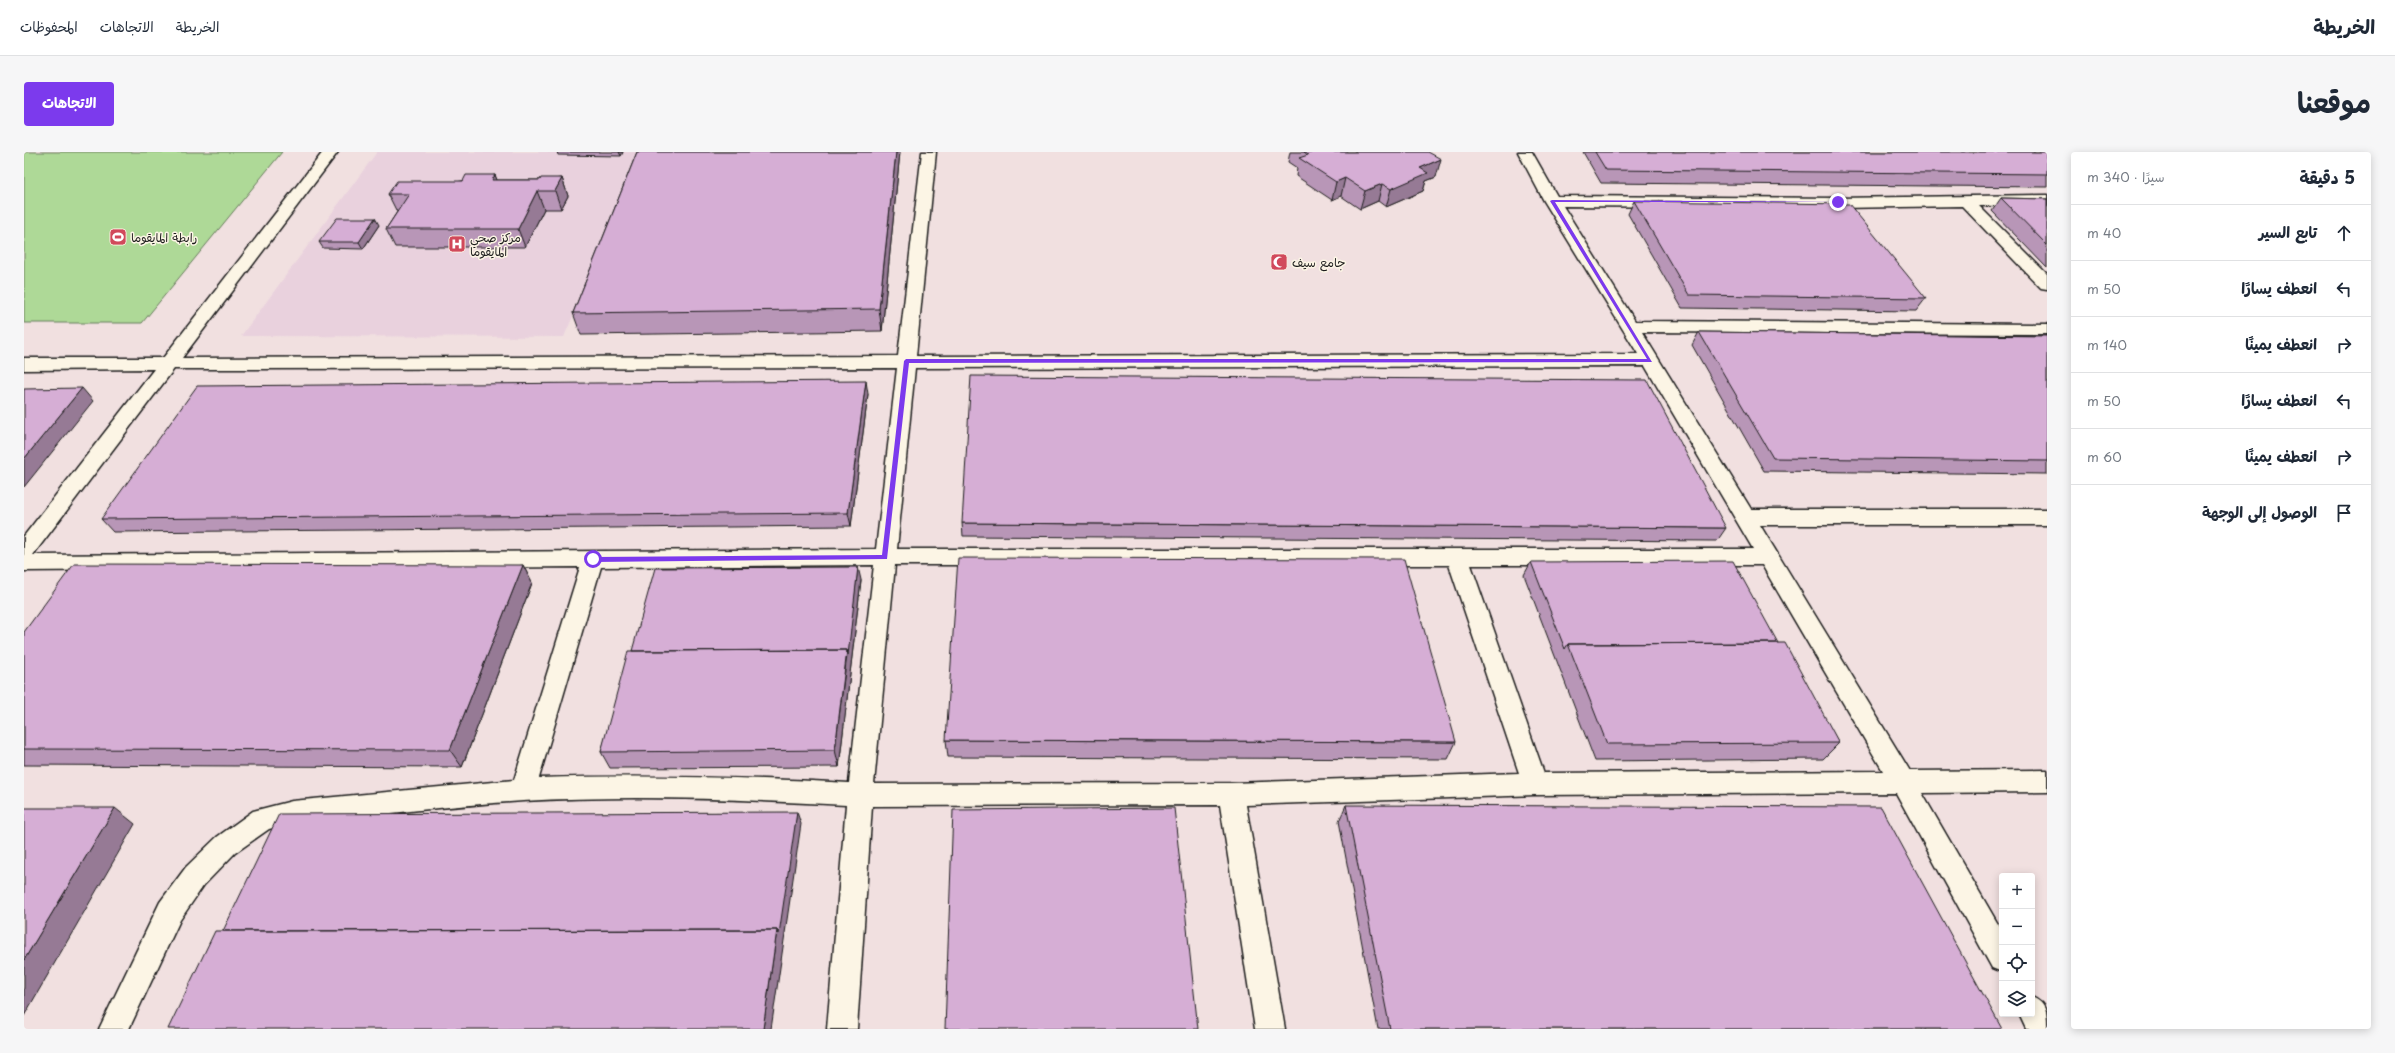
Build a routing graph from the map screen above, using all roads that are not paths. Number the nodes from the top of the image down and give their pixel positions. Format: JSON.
{"nodes":[{"id":1,"x":331,"y":152,"type":"edge"},
{"id":2,"x":929,"y":152,"type":"edge"},
{"id":3,"x":1525,"y":152,"type":"edge"},
{"id":4,"x":2047,"y":200,"type":"edge"},
{"id":5,"x":1552,"y":201,"type":"junction"},
{"id":6,"x":1966,"y":201,"type":"junction"},
{"id":7,"x":2047,"y":284,"type":"edge"},
{"id":8,"x":1628,"y":326,"type":"junction"},
{"id":9,"x":2047,"y":329,"type":"edge"},
{"id":10,"x":1650,"y":360,"type":"junction"},
{"id":11,"x":906,"y":361,"type":"junction"},
{"id":12,"x":24,"y":364,"type":"edge"},
{"id":13,"x":168,"y":364,"type":"junction"},
{"id":14,"x":1744,"y":517,"type":"junction"},
{"id":15,"x":2047,"y":517,"type":"edge"},
{"id":16,"x":24,"y":551,"type":"edge"},
{"id":17,"x":884,"y":557,"type":"junction"},
{"id":18,"x":1458,"y":557,"type":"junction"},
{"id":19,"x":1768,"y":557,"type":"junction"},
{"id":20,"x":593,"y":559,"type":"junction"},
{"id":21,"x":24,"y":563,"type":"edge"},
{"id":22,"x":2047,"y":780,"type":"edge"},
{"id":23,"x":1902,"y":782,"type":"junction"},
{"id":24,"x":1535,"y":784,"type":"junction"},
{"id":25,"x":523,"y":790,"type":"junction"},
{"id":26,"x":1231,"y":794,"type":"junction"},
{"id":27,"x":860,"y":795,"type":"junction"},
{"id":28,"x":1999,"y":953,"type":"edge"},
{"id":29,"x":2035,"y":1016,"type":"edge"},
{"id":30,"x":114,"y":1029,"type":"edge"},
{"id":31,"x":842,"y":1029,"type":"edge"},
{"id":32,"x":1270,"y":1029,"type":"edge"},
{"id":33,"x":2042,"y":1029,"type":"edge"}],
"edges":[{"from":1,"to":13,"type":"street"},
{"from":2,"to":11,"type":"street"},
{"from":3,"to":5,"type":"street"},
{"from":4,"to":6,"type":"street"},
{"from":5,"to":6,"type":"street"},
{"from":5,"to":8,"type":"street"},
{"from":6,"to":7,"type":"street"},
{"from":8,"to":9,"type":"street"},
{"from":8,"to":10,"type":"street"},
{"from":10,"to":11,"type":"street"},
{"from":10,"to":14,"type":"street"},
{"from":11,"to":13,"type":"street"},
{"from":11,"to":17,"type":"street"},
{"from":12,"to":13,"type":"street"},
{"from":13,"to":16,"type":"street"},
{"from":14,"to":15,"type":"street"},
{"from":14,"to":19,"type":"street"},
{"from":17,"to":18,"type":"street"},
{"from":17,"to":20,"type":"street"},
{"from":17,"to":27,"type":"street"},
{"from":18,"to":19,"type":"street"},
{"from":18,"to":24,"type":"street"},
{"from":19,"to":23,"type":"street"},
{"from":20,"to":21,"type":"street"},
{"from":20,"to":25,"type":"street"},
{"from":22,"to":23,"type":"street"},
{"from":23,"to":24,"type":"street"},
{"from":23,"to":28,"type":"street"},
{"from":24,"to":26,"type":"street"},
{"from":25,"to":27,"type":"street"},
{"from":25,"to":30,"type":"street"},
{"from":26,"to":27,"type":"street"},
{"from":26,"to":32,"type":"street"},
{"from":27,"to":31,"type":"street"},
{"from":29,"to":33,"type":"street"}]}
